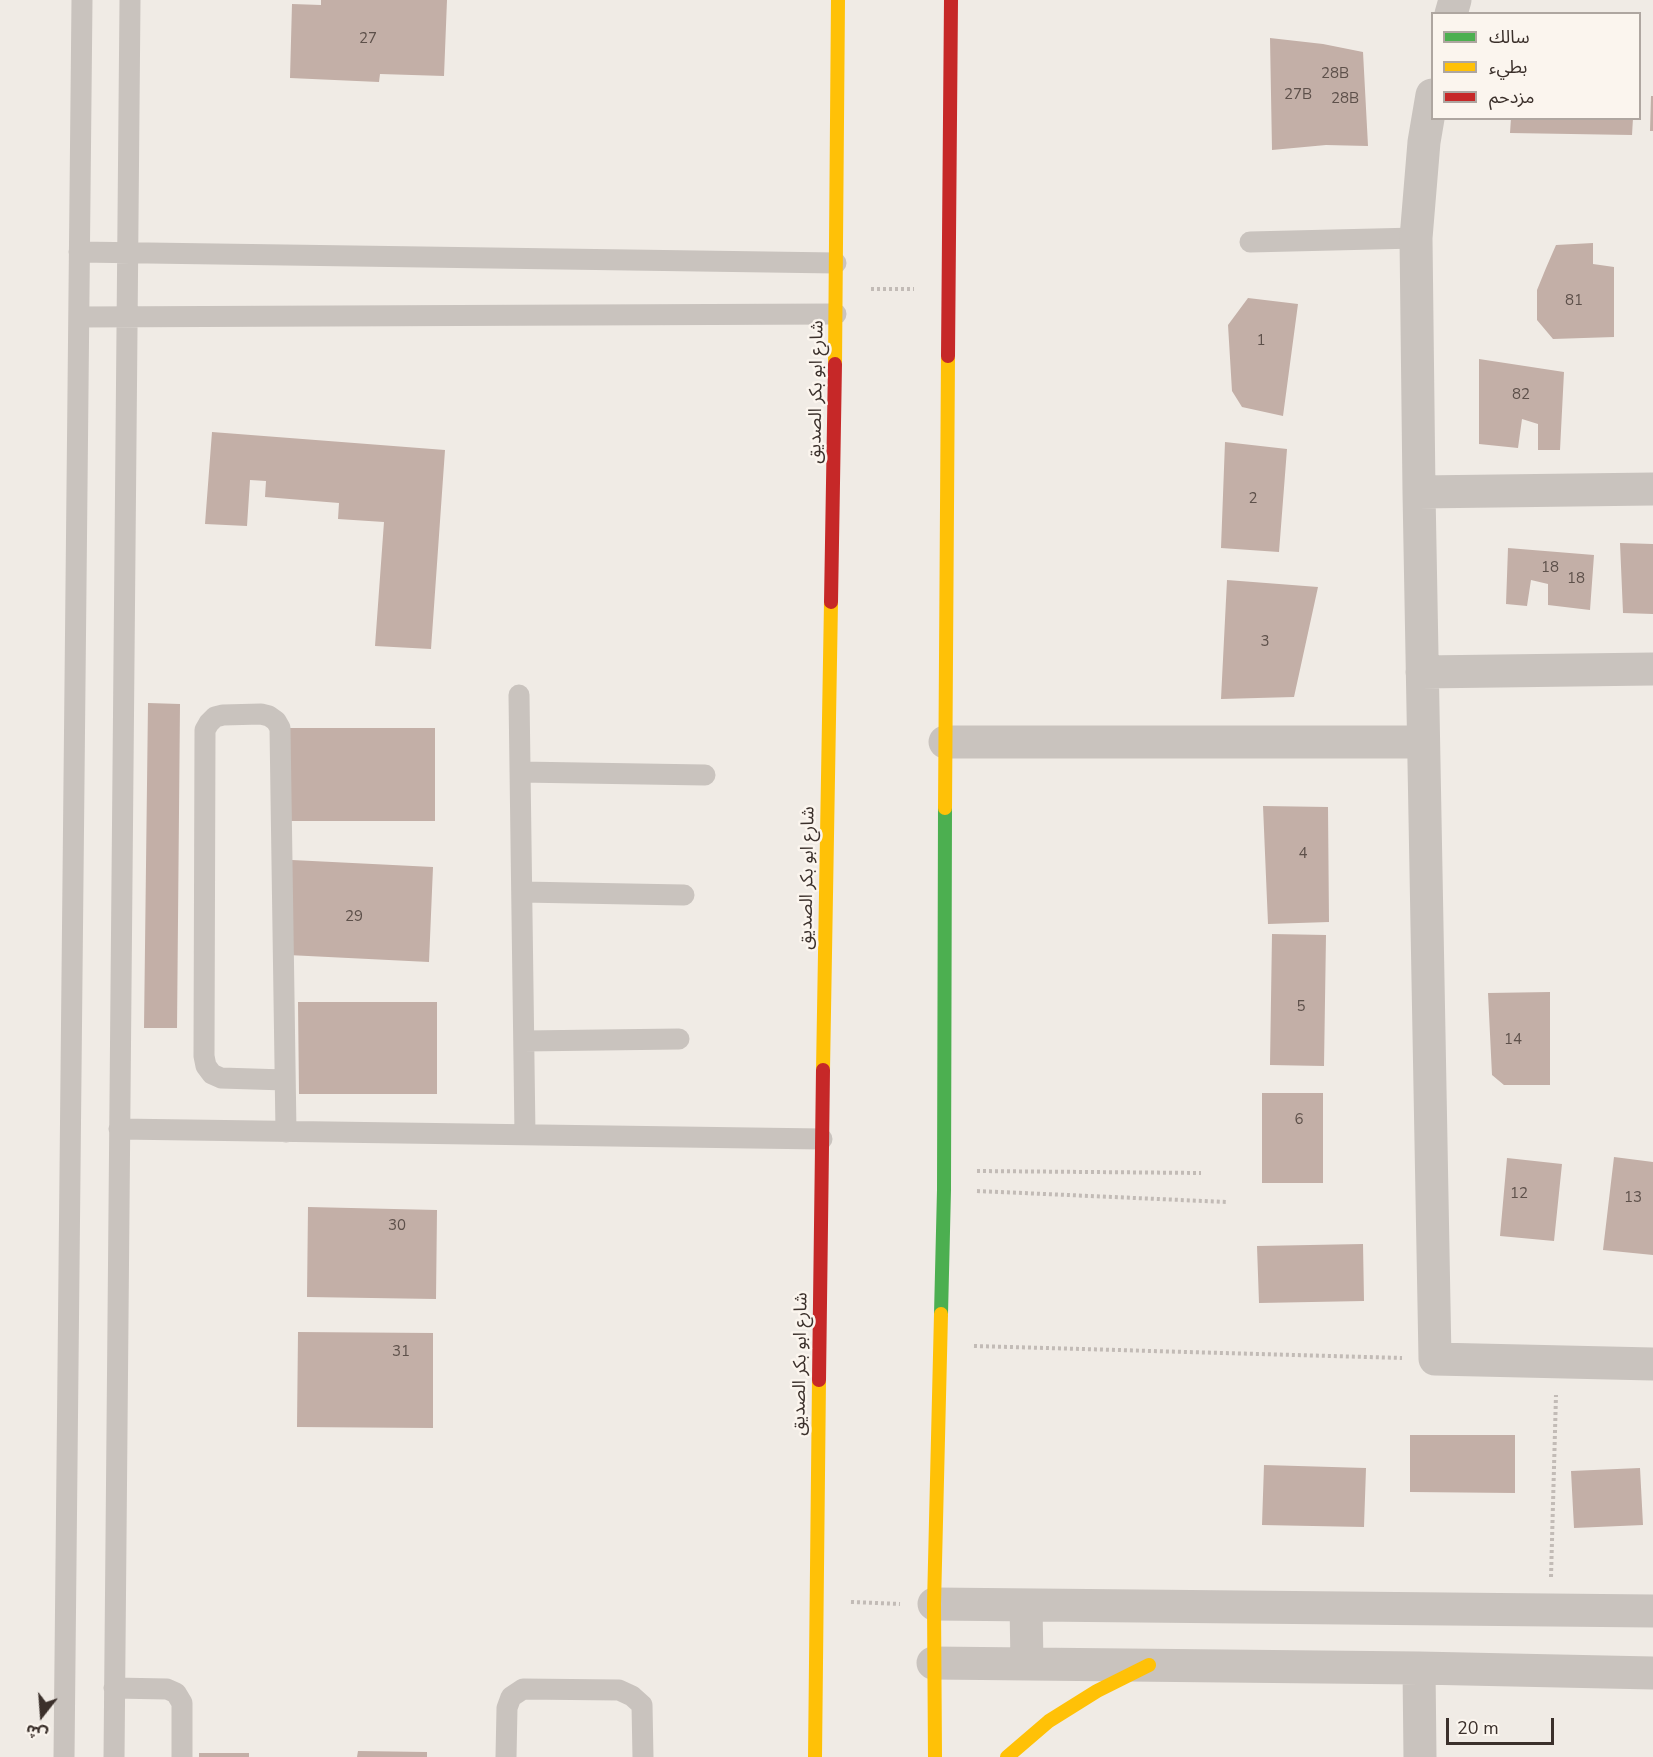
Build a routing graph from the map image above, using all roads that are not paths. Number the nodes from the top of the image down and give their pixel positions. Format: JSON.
{"nodes":[{"id":1,"x":82,"y":0,"type":"edge"},
{"id":2,"x":130,"y":0,"type":"edge"},
{"id":3,"x":838,"y":0,"type":"edge"},
{"id":4,"x":951,"y":0,"type":"edge"},
{"id":5,"x":1431,"y":101,"type":"edge"},
{"id":6,"x":1416,"y":238,"type":"junction"},
{"id":7,"x":1250,"y":242,"type":"dead end"},
{"id":8,"x":79,"y":252,"type":"junction"},
{"id":9,"x":127,"y":253,"type":"junction"},
{"id":10,"x":836,"y":263,"type":"junction"},
{"id":11,"x":836,"y":314,"type":"junction"},
{"id":12,"x":80,"y":317,"type":"junction"},
{"id":13,"x":127,"y":317,"type":"junction"},
{"id":14,"x":1653,"y":489,"type":"edge"},
{"id":15,"x":1419,"y":492,"type":"junction"},
{"id":16,"x":1653,"y":669,"type":"edge"},
{"id":17,"x":1422,"y":672,"type":"junction"},
{"id":18,"x":519,"y":695,"type":"dead end"},
{"id":19,"x":945,"y":742,"type":"junction"},
{"id":20,"x":1423,"y":742,"type":"junction"},
{"id":21,"x":520,"y":772,"type":"junction"},
{"id":22,"x":705,"y":775,"type":"dead end"},
{"id":23,"x":522,"y":892,"type":"junction"},
{"id":24,"x":684,"y":895,"type":"dead end"},
{"id":25,"x":679,"y":1039,"type":"dead end"},
{"id":26,"x":524,"y":1041,"type":"junction"},
{"id":27,"x":285,"y":1080,"type":"junction"},
{"id":28,"x":119,"y":1129,"type":"junction"},
{"id":29,"x":286,"y":1131,"type":"junction"},
{"id":30,"x":525,"y":1135,"type":"junction"},
{"id":31,"x":822,"y":1139,"type":"junction"},
{"id":32,"x":1653,"y":1364,"type":"edge"},
{"id":33,"x":934,"y":1604,"type":"junction"},
{"id":34,"x":1026,"y":1605,"type":"junction"},
{"id":35,"x":1653,"y":1611,"type":"edge"},
{"id":36,"x":933,"y":1663,"type":"junction"},
{"id":37,"x":1027,"y":1664,"type":"junction"},
{"id":38,"x":1149,"y":1665,"type":"junction"},
{"id":39,"x":1419,"y":1668,"type":"junction"},
{"id":40,"x":1653,"y":1673,"type":"edge"},
{"id":41,"x":114,"y":1688,"type":"junction"},
{"id":42,"x":64,"y":1757,"type":"edge"},
{"id":43,"x":114,"y":1757,"type":"edge"},
{"id":44,"x":182,"y":1757,"type":"edge"},
{"id":45,"x":506,"y":1757,"type":"edge"},
{"id":46,"x":643,"y":1757,"type":"edge"},
{"id":47,"x":815,"y":1757,"type":"edge"},
{"id":48,"x":935,"y":1757,"type":"edge"},
{"id":49,"x":1007,"y":1757,"type":"edge"},
{"id":50,"x":1420,"y":1757,"type":"edge"}],
"edges":[{"from":1,"to":8,"type":"lane"},
{"from":2,"to":9,"type":"lane"},
{"from":3,"to":10,"type":"main road","name":"شارع ابو بكر الصديق"},
{"from":4,"to":19,"type":"main road"},
{"from":5,"to":6,"type":"street"},
{"from":6,"to":7,"type":"lane"},
{"from":6,"to":15,"type":"street"},
{"from":8,"to":9,"type":"lane"},
{"from":8,"to":12,"type":"lane"},
{"from":9,"to":10,"type":"lane"},
{"from":9,"to":13,"type":"lane"},
{"from":10,"to":11,"type":"main road","name":"شارع ابو بكر الصديق"},
{"from":11,"to":13,"type":"lane"},
{"from":11,"to":31,"type":"main road","name":"شارع ابو بكر الصديق"},
{"from":12,"to":13,"type":"lane"},
{"from":12,"to":42,"type":"lane"},
{"from":13,"to":28,"type":"lane"},
{"from":14,"to":15,"type":"street"},
{"from":15,"to":17,"type":"street"},
{"from":16,"to":17,"type":"street"},
{"from":17,"to":20,"type":"street"},
{"from":18,"to":21,"type":"lane"},
{"from":19,"to":20,"type":"street"},
{"from":19,"to":33,"type":"main road"},
{"from":20,"to":32,"type":"street"},
{"from":21,"to":22,"type":"lane"},
{"from":21,"to":23,"type":"lane"},
{"from":23,"to":24,"type":"lane"},
{"from":23,"to":26,"type":"lane"},
{"from":25,"to":26,"type":"lane"},
{"from":26,"to":30,"type":"lane"},
{"from":27,"to":27,"type":"lane"},
{"from":27,"to":29,"type":"lane"},
{"from":28,"to":29,"type":"lane"},
{"from":28,"to":41,"type":"lane"},
{"from":29,"to":30,"type":"lane"},
{"from":30,"to":31,"type":"lane"},
{"from":31,"to":47,"type":"main road","name":"شارع ابو بكر الصديق"},
{"from":33,"to":34,"type":"street"},
{"from":33,"to":36,"type":"main road"},
{"from":34,"to":35,"type":"street"},
{"from":34,"to":37,"type":"street"},
{"from":36,"to":37,"type":"street"},
{"from":36,"to":48,"type":"main road"},
{"from":37,"to":38,"type":"street"},
{"from":38,"to":39,"type":"street"},
{"from":38,"to":49,"type":"main road"},
{"from":39,"to":40,"type":"street"},
{"from":39,"to":50,"type":"street"},
{"from":41,"to":43,"type":"lane"},
{"from":41,"to":44,"type":"lane"},
{"from":45,"to":46,"type":"lane"}]}
